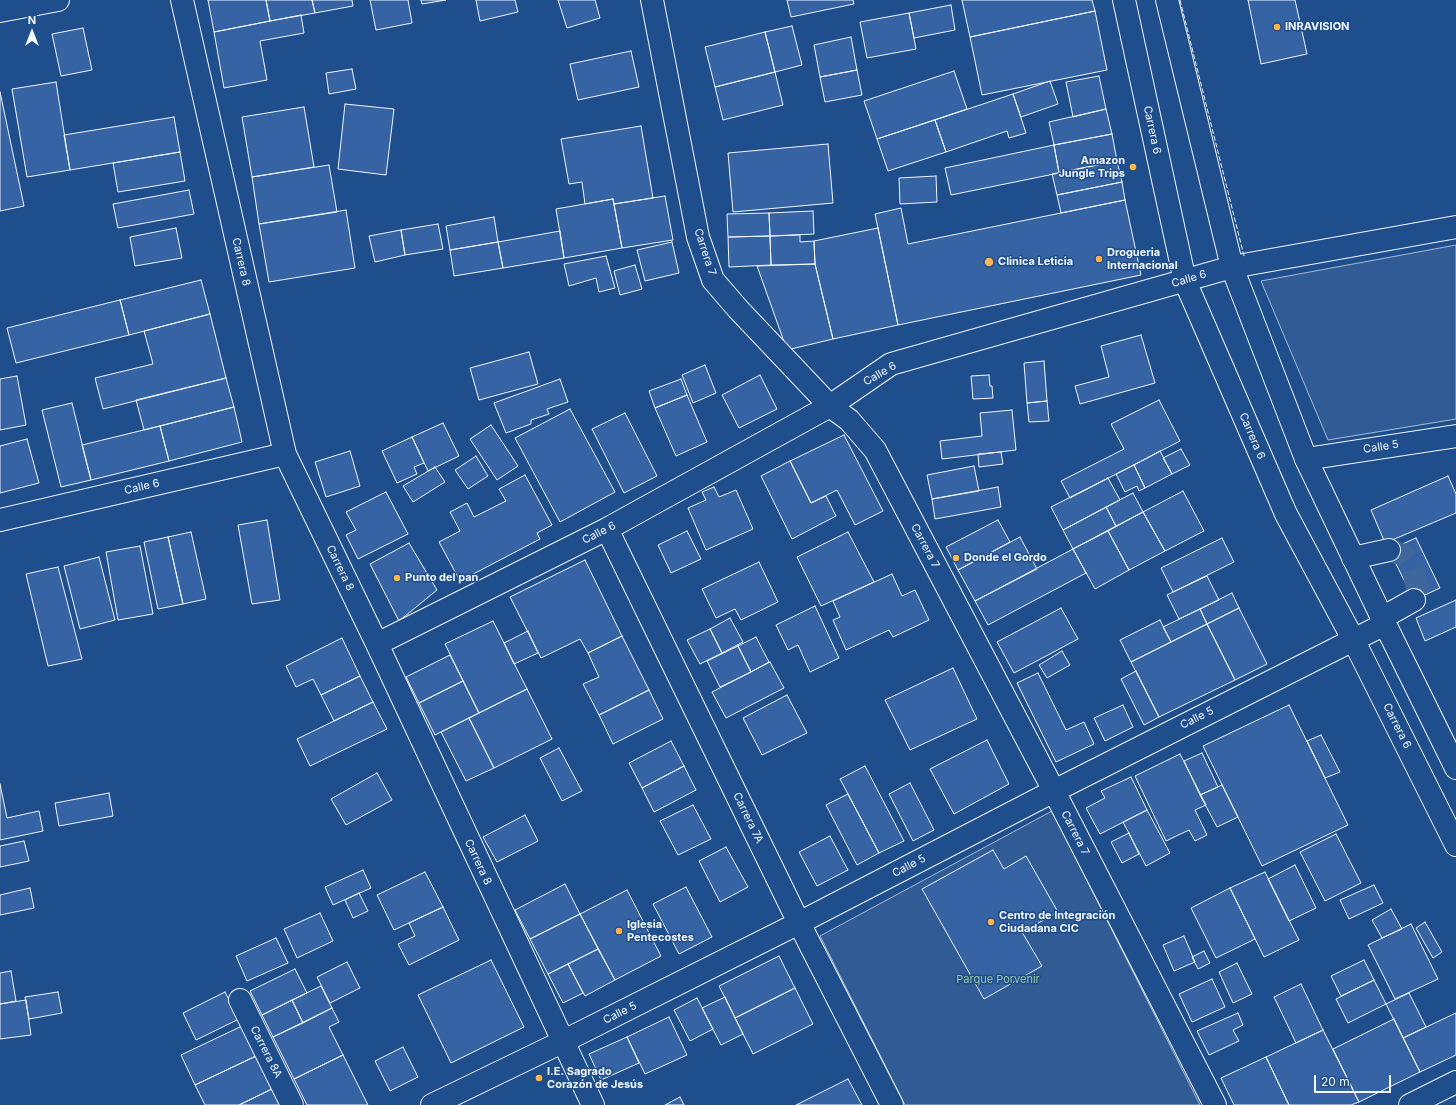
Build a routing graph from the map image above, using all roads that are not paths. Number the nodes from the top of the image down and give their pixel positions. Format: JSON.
{"nodes":[{"id":1,"x":58,"y":0,"type":"edge"},
{"id":2,"x":182,"y":0,"type":"edge"},
{"id":3,"x":652,"y":0,"type":"edge"},
{"id":4,"x":1124,"y":0,"type":"edge"},
{"id":5,"x":1167,"y":0,"type":"edge"},
{"id":6,"x":0,"y":11,"type":"edge"},
{"id":7,"x":1456,"y":227,"type":"edge"},
{"id":8,"x":1232,"y":267,"type":"junction"},
{"id":9,"x":1185,"y":281,"type":"junction"},
{"id":10,"x":830,"y":406,"type":"junction"},
{"id":11,"x":1456,"y":436,"type":"edge"},
{"id":12,"x":285,"y":454,"type":"junction"},
{"id":13,"x":1306,"y":459,"type":"junction"},
{"id":14,"x":0,"y":520,"type":"edge"},
{"id":15,"x":607,"y":529,"type":"junction"},
{"id":16,"x":1389,"y":550,"type":"tunnel mouth"},
{"id":17,"x":1353,"y":558,"type":"junction"},
{"id":18,"x":1414,"y":600,"type":"dead end"},
{"id":19,"x":1383,"y":621,"type":"junction"},
{"id":20,"x":1353,"y":639,"type":"junction"},
{"id":21,"x":378,"y":644,"type":"junction"},
{"id":22,"x":1456,"y":768,"type":"edge"},
{"id":23,"x":1054,"y":791,"type":"junction"},
{"id":24,"x":1456,"y":845,"type":"edge"},
{"id":25,"x":799,"y":923,"type":"junction"},
{"id":26,"x":240,"y":1000,"type":"dead end"},
{"id":27,"x":562,"y":1042,"type":"junction"},
{"id":28,"x":1456,"y":1082,"type":"edge"},
{"id":29,"x":292,"y":1105,"type":"edge"},
{"id":30,"x":432,"y":1105,"type":"edge"},
{"id":31,"x":593,"y":1105,"type":"edge"},
{"id":32,"x":892,"y":1105,"type":"edge"},
{"id":33,"x":1215,"y":1105,"type":"edge"},
{"id":34,"x":1410,"y":1105,"type":"edge"}],
"edges":[{"from":1,"to":6,"type":"street"},
{"from":2,"to":12,"type":"street","name":"Carrera 8"},
{"from":3,"to":10,"type":"street","name":"Carrera 7"},
{"from":4,"to":9,"type":"street","name":"Carrera 6"},
{"from":5,"to":8,"type":"street"},
{"from":7,"to":8,"type":"street","name":"Calle 6"},
{"from":8,"to":9,"type":"street","name":"Calle 6"},
{"from":8,"to":13,"type":"street"},
{"from":9,"to":10,"type":"street","name":"Calle 6"},
{"from":9,"to":20,"type":"street","name":"Carrera 6"},
{"from":10,"to":15,"type":"street","name":"Calle 6"},
{"from":10,"to":23,"type":"street","name":"Carrera 7"},
{"from":11,"to":13,"type":"street","name":"Calle 5"},
{"from":12,"to":14,"type":"street","name":"Calle 6"},
{"from":12,"to":21,"type":"street","name":"Carrera 8"},
{"from":13,"to":17,"type":"street"},
{"from":15,"to":21,"type":"street","name":"Calle 6"},
{"from":15,"to":25,"type":"street","name":"Carrera 7A"},
{"from":16,"to":17,"type":"street"},
{"from":17,"to":19,"type":"street"},
{"from":18,"to":19,"type":"street","name":"Calle 5"},
{"from":19,"to":20,"type":"street","name":"Calle 5"},
{"from":19,"to":22,"type":"street"},
{"from":20,"to":23,"type":"street","name":"Calle 5"},
{"from":20,"to":24,"type":"street","name":"Carrera 6"},
{"from":21,"to":27,"type":"street","name":"Carrera 8"},
{"from":23,"to":25,"type":"street","name":"Calle 5"},
{"from":23,"to":33,"type":"street","name":"Carrera 7"},
{"from":25,"to":27,"type":"street","name":"Calle 5"},
{"from":25,"to":32,"type":"street","name":"Carrera 7A"},
{"from":26,"to":29,"type":"street","name":"Carrera 8A"},
{"from":27,"to":30,"type":"street","name":"Calle 5"},
{"from":27,"to":31,"type":"street","name":"Carrera 8"},
{"from":28,"to":34,"type":"street"}]}
